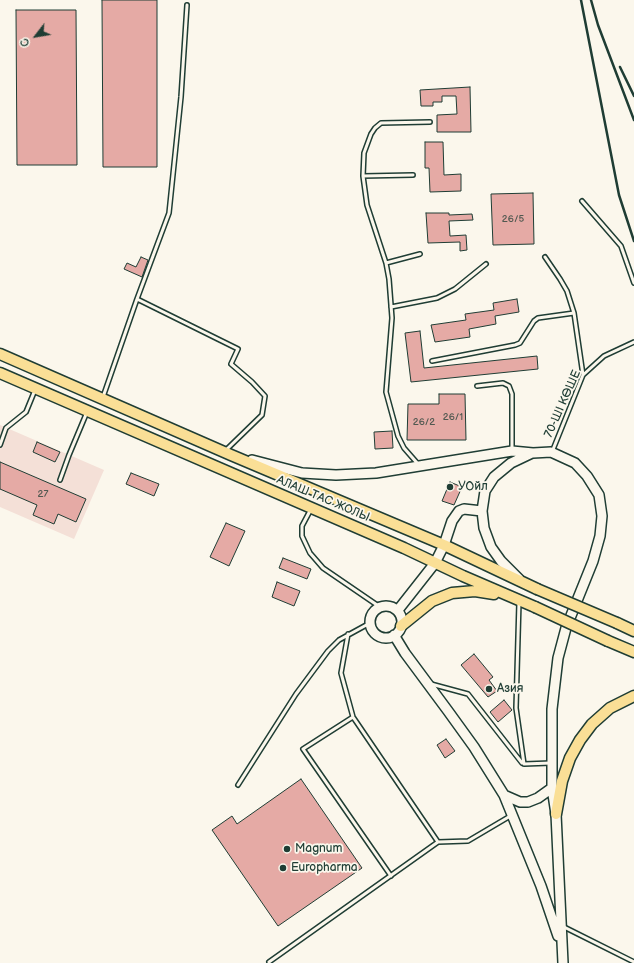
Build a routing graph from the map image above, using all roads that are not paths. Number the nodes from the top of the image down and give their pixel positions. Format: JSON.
{"nodes":[{"id":1,"x":187,"y":5,"type":"dead end"},
{"id":2,"x":430,"y":122,"type":"dead end"},
{"id":3,"x":413,"y":175,"type":"dead end"},
{"id":4,"x":363,"y":176,"type":"junction"},
{"id":5,"x":582,"y":201,"type":"dead end"},
{"id":6,"x":420,"y":254,"type":"dead end"},
{"id":7,"x":545,"y":257,"type":"dead end"},
{"id":8,"x":386,"y":263,"type":"junction"},
{"id":9,"x":486,"y":264,"type":"dead end"},
{"id":10,"x":634,"y":283,"type":"edge"},
{"id":11,"x":137,"y":299,"type":"junction"},
{"id":12,"x":391,"y":308,"type":"junction"},
{"id":13,"x":574,"y":312,"type":"junction"},
{"id":14,"x":634,"y":342,"type":"edge"},
{"id":15,"x":0,"y":354,"type":"edge"},
{"id":16,"x":432,"y":361,"type":"dead end"},
{"id":17,"x":0,"y":373,"type":"edge"},
{"id":18,"x":583,"y":375,"type":"junction"},
{"id":19,"x":477,"y":386,"type":"dead end"},
{"id":20,"x":36,"y":388,"type":"junction"},
{"id":21,"x":103,"y":398,"type":"junction"},
{"id":22,"x":88,"y":411,"type":"junction"},
{"id":23,"x":0,"y":445,"type":"edge"},
{"id":24,"x":512,"y":451,"type":"junction"},
{"id":25,"x":551,"y":452,"type":"junction"},
{"id":26,"x":228,"y":453,"type":"junction"},
{"id":27,"x":533,"y":453,"type":"junction"},
{"id":28,"x":419,"y":465,"type":"junction"},
{"id":29,"x":60,"y":480,"type":"dead end"},
{"id":30,"x":311,"y":509,"type":"junction"},
{"id":31,"x":482,"y":511,"type":"junction"},
{"id":32,"x":444,"y":545,"type":"junction"},
{"id":33,"x":435,"y":563,"type":"junction"},
{"id":34,"x":519,"y":579,"type":"junction"},
{"id":35,"x":509,"y":596,"type":"junction"},
{"id":36,"x":519,"y":600,"type":"junction"},
{"id":37,"x":380,"y":607,"type":"junction"},
{"id":38,"x":398,"y":610,"type":"junction"},
{"id":39,"x":370,"y":622,"type":"junction"},
{"id":40,"x":401,"y":626,"type":"junction"},
{"id":41,"x":634,"y":631,"type":"edge"},
{"id":42,"x":348,"y":634,"type":"junction"},
{"id":43,"x":394,"y":635,"type":"junction"},
{"id":44,"x":634,"y":652,"type":"edge"},
{"id":45,"x":427,"y":683,"type":"junction"},
{"id":46,"x":634,"y":696,"type":"edge"},
{"id":47,"x":353,"y":717,"type":"junction"},
{"id":48,"x":552,"y":763,"type":"junction"},
{"id":49,"x":524,"y":764,"type":"junction"},
{"id":50,"x":238,"y":785,"type":"dead end"},
{"id":51,"x":552,"y":788,"type":"junction"},
{"id":52,"x":504,"y":796,"type":"junction"},
{"id":53,"x":556,"y":814,"type":"junction"},
{"id":54,"x":512,"y":815,"type":"junction"},
{"id":55,"x":438,"y":842,"type":"junction"},
{"id":56,"x":391,"y":876,"type":"junction"},
{"id":57,"x":561,"y":925,"type":"junction"},
{"id":58,"x":562,"y":949,"type":"junction"},
{"id":59,"x":269,"y":962,"type":"dead end"},
{"id":60,"x":634,"y":962,"type":"edge"},
{"id":61,"x":563,"y":963,"type":"edge"}],
"edges":[{"from":1,"to":11,"type":"lane"},
{"from":2,"to":4,"type":"lane"},
{"from":3,"to":4,"type":"lane"},
{"from":4,"to":8,"type":"lane"},
{"from":5,"to":10,"type":"lane"},
{"from":6,"to":8,"type":"lane"},
{"from":7,"to":13,"type":"lane"},
{"from":8,"to":12,"type":"lane"},
{"from":9,"to":12,"type":"lane"},
{"from":11,"to":21,"type":"lane"},
{"from":11,"to":26,"type":"lane"},
{"from":12,"to":28,"type":"lane"},
{"from":13,"to":16,"type":"lane"},
{"from":13,"to":18,"type":"lane"},
{"from":14,"to":18,"type":"lane","name":"70-ШІ КӨШЕ"},
{"from":15,"to":21,"type":"main road","name":"АЛАШ ТАС ЖОЛЫ"},
{"from":17,"to":20,"type":"main road","name":"АЛАШ ТАС ЖОЛЫ"},
{"from":18,"to":25,"type":"lane","name":"70-ШІ КӨШЕ"},
{"from":19,"to":24,"type":"lane"},
{"from":20,"to":22,"type":"main road","name":"АЛАШ ТАС ЖОЛЫ"},
{"from":20,"to":23,"type":"lane"},
{"from":21,"to":26,"type":"main road","name":"АЛАШ ТАС ЖОЛЫ"},
{"from":22,"to":29,"type":"lane"},
{"from":22,"to":30,"type":"main road","name":"АЛАШ ТАС ЖОЛЫ"},
{"from":24,"to":27,"type":"main road"},
{"from":24,"to":28,"type":"main road"},
{"from":25,"to":27,"type":"main road"},
{"from":25,"to":48,"type":"main road"},
{"from":26,"to":28,"type":"main road"},
{"from":26,"to":32,"type":"main road","name":"АЛАШ ТАС ЖОЛЫ"},
{"from":27,"to":31,"type":"main road"},
{"from":30,"to":33,"type":"main road","name":"АЛАШ ТАС ЖОЛЫ"},
{"from":30,"to":37,"type":"lane"},
{"from":31,"to":32,"type":"main road"},
{"from":31,"to":34,"type":"main road"},
{"from":32,"to":33,"type":"main road"},
{"from":32,"to":34,"type":"main road","name":"АЛАШ ТАС ЖОЛЫ"},
{"from":33,"to":35,"type":"main road","name":"АЛАШ ТАС ЖОЛЫ"},
{"from":33,"to":38,"type":"main road"},
{"from":34,"to":41,"type":"main road","name":"АЛАШ ТАС ЖОЛЫ","bridge":true},
{"from":35,"to":36,"type":"main road","name":"АЛАШ ТАС ЖОЛЫ"},
{"from":35,"to":40,"type":"main road"},
{"from":36,"to":44,"type":"main road","name":"АЛАШ ТАС ЖОЛЫ","bridge":true},
{"from":36,"to":49,"type":"lane"},
{"from":37,"to":38,"type":"main road"},
{"from":37,"to":39,"type":"main road"},
{"from":38,"to":40,"type":"main road"},
{"from":39,"to":42,"type":"lane"},
{"from":39,"to":43,"type":"main road"},
{"from":40,"to":43,"type":"main road"},
{"from":42,"to":47,"type":"lane"},
{"from":42,"to":50,"type":"lane"},
{"from":43,"to":45,"type":"main road"},
{"from":45,"to":49,"type":"lane"},
{"from":45,"to":52,"type":"main road"},
{"from":46,"to":53,"type":"main road"},
{"from":47,"to":55,"type":"lane"},
{"from":47,"to":56,"type":"lane"},
{"from":48,"to":49,"type":"lane"},
{"from":48,"to":51,"type":"main road"},
{"from":51,"to":52,"type":"main road"},
{"from":51,"to":53,"type":"main road"},
{"from":52,"to":54,"type":"main road"},
{"from":53,"to":57,"type":"main road"},
{"from":54,"to":55,"type":"lane"},
{"from":54,"to":58,"type":"main road"},
{"from":55,"to":56,"type":"lane"},
{"from":56,"to":59,"type":"lane"},
{"from":57,"to":58,"type":"main road"},
{"from":57,"to":60,"type":"lane"},
{"from":58,"to":61,"type":"main road"}]}
